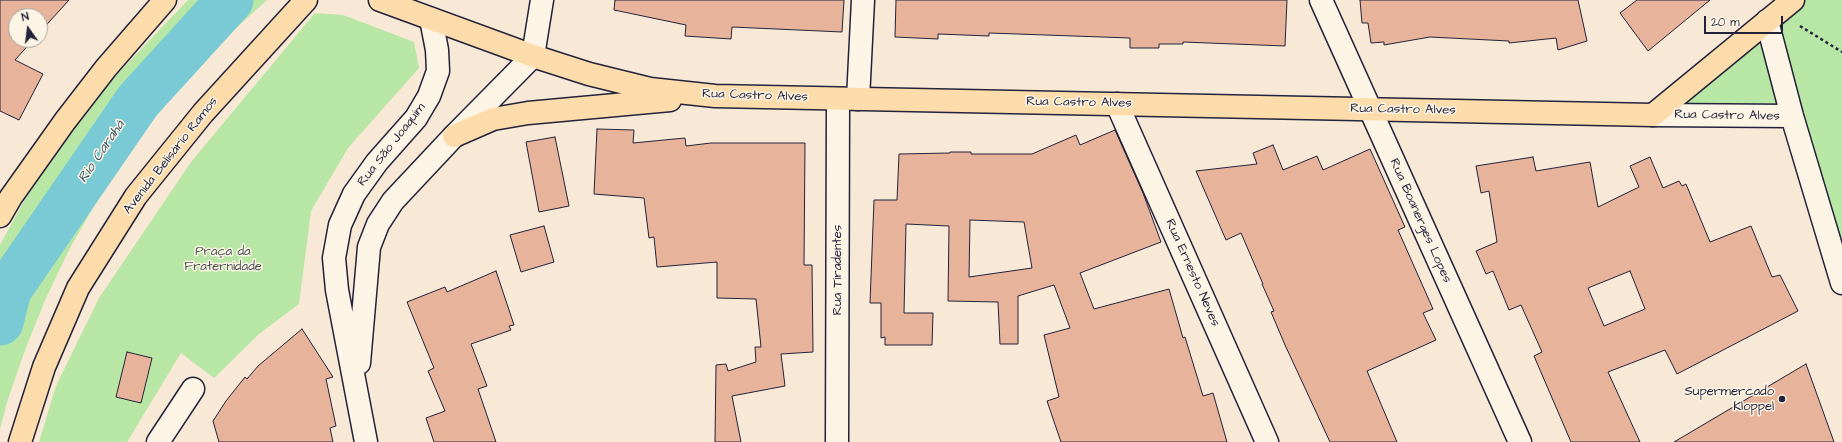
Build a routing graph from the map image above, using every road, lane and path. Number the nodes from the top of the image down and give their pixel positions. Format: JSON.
{"nodes":[{"id":1,"x":165,"y":0,"type":"edge"},
{"id":2,"x":306,"y":0,"type":"edge"},
{"id":3,"x":380,"y":0,"type":"edge"},
{"id":4,"x":542,"y":0,"type":"edge"},
{"id":5,"x":863,"y":0,"type":"edge"},
{"id":6,"x":1321,"y":0,"type":"edge"},
{"id":7,"x":1779,"y":11,"type":"edge"},
{"id":8,"x":431,"y":19,"type":"junction"},
{"id":9,"x":1842,"y":52,"type":"edge"},
{"id":10,"x":533,"y":56,"type":"junction"},
{"id":11,"x":715,"y":96,"type":"junction"},
{"id":12,"x":848,"y":99,"type":"junction"},
{"id":13,"x":1118,"y":104,"type":"junction"},
{"id":14,"x":1370,"y":109,"type":"junction"},
{"id":15,"x":1653,"y":115,"type":"junction"},
{"id":16,"x":1792,"y":116,"type":"junction"},
{"id":17,"x":454,"y":136,"type":"junction"},
{"id":18,"x":0,"y":216,"type":"edge"},
{"id":19,"x":1842,"y":283,"type":"edge"},
{"id":20,"x":356,"y":388,"type":"junction"},
{"id":21,"x":194,"y":389,"type":"dead end"},
{"id":22,"x":20,"y":442,"type":"edge"},
{"id":23,"x":158,"y":442,"type":"edge"},
{"id":24,"x":366,"y":442,"type":"edge"},
{"id":25,"x":838,"y":442,"type":"edge"},
{"id":26,"x":1267,"y":442,"type":"edge"},
{"id":27,"x":1520,"y":442,"type":"edge"}],
"edges":[{"from":1,"to":18,"type":"main road"},
{"from":2,"to":22,"type":"main road","name":"Avenida Belisário Ramos"},
{"from":3,"to":8,"type":"main road","name":"Rua Castro Alves"},
{"from":4,"to":10,"type":"street"},
{"from":5,"to":12,"type":"street","name":"Rua Tiradentes"},
{"from":6,"to":14,"type":"street","name":"Rua Boanerges Lopes"},
{"from":7,"to":9,"type":"path"},
{"from":7,"to":15,"type":"main road"},
{"from":7,"to":16,"type":"street"},
{"from":8,"to":10,"type":"main road","name":"Rua Castro Alves"},
{"from":8,"to":20,"type":"street","name":"Rua São Joaquim"},
{"from":10,"to":11,"type":"main road","name":"Rua Castro Alves"},
{"from":10,"to":17,"type":"street","name":"Rua São Joaquim"},
{"from":11,"to":12,"type":"main road","name":"Rua Castro Alves"},
{"from":11,"to":17,"type":"main road"},
{"from":12,"to":13,"type":"main road","name":"Rua Castro Alves"},
{"from":12,"to":25,"type":"street","name":"Rua Tiradentes"},
{"from":13,"to":14,"type":"main road","name":"Rua Castro Alves"},
{"from":13,"to":26,"type":"street","name":"Rua Ernesto Neves"},
{"from":14,"to":15,"type":"main road","name":"Rua Castro Alves"},
{"from":14,"to":27,"type":"street","name":"Rua Boanerges Lopes"},
{"from":15,"to":16,"type":"street","name":"Rua Castro Alves"},
{"from":16,"to":19,"type":"street"},
{"from":17,"to":20,"type":"street","name":"Rua São Joaquim"},
{"from":20,"to":24,"type":"street","name":"Rua São Joaquim"},
{"from":21,"to":23,"type":"street"}]}
